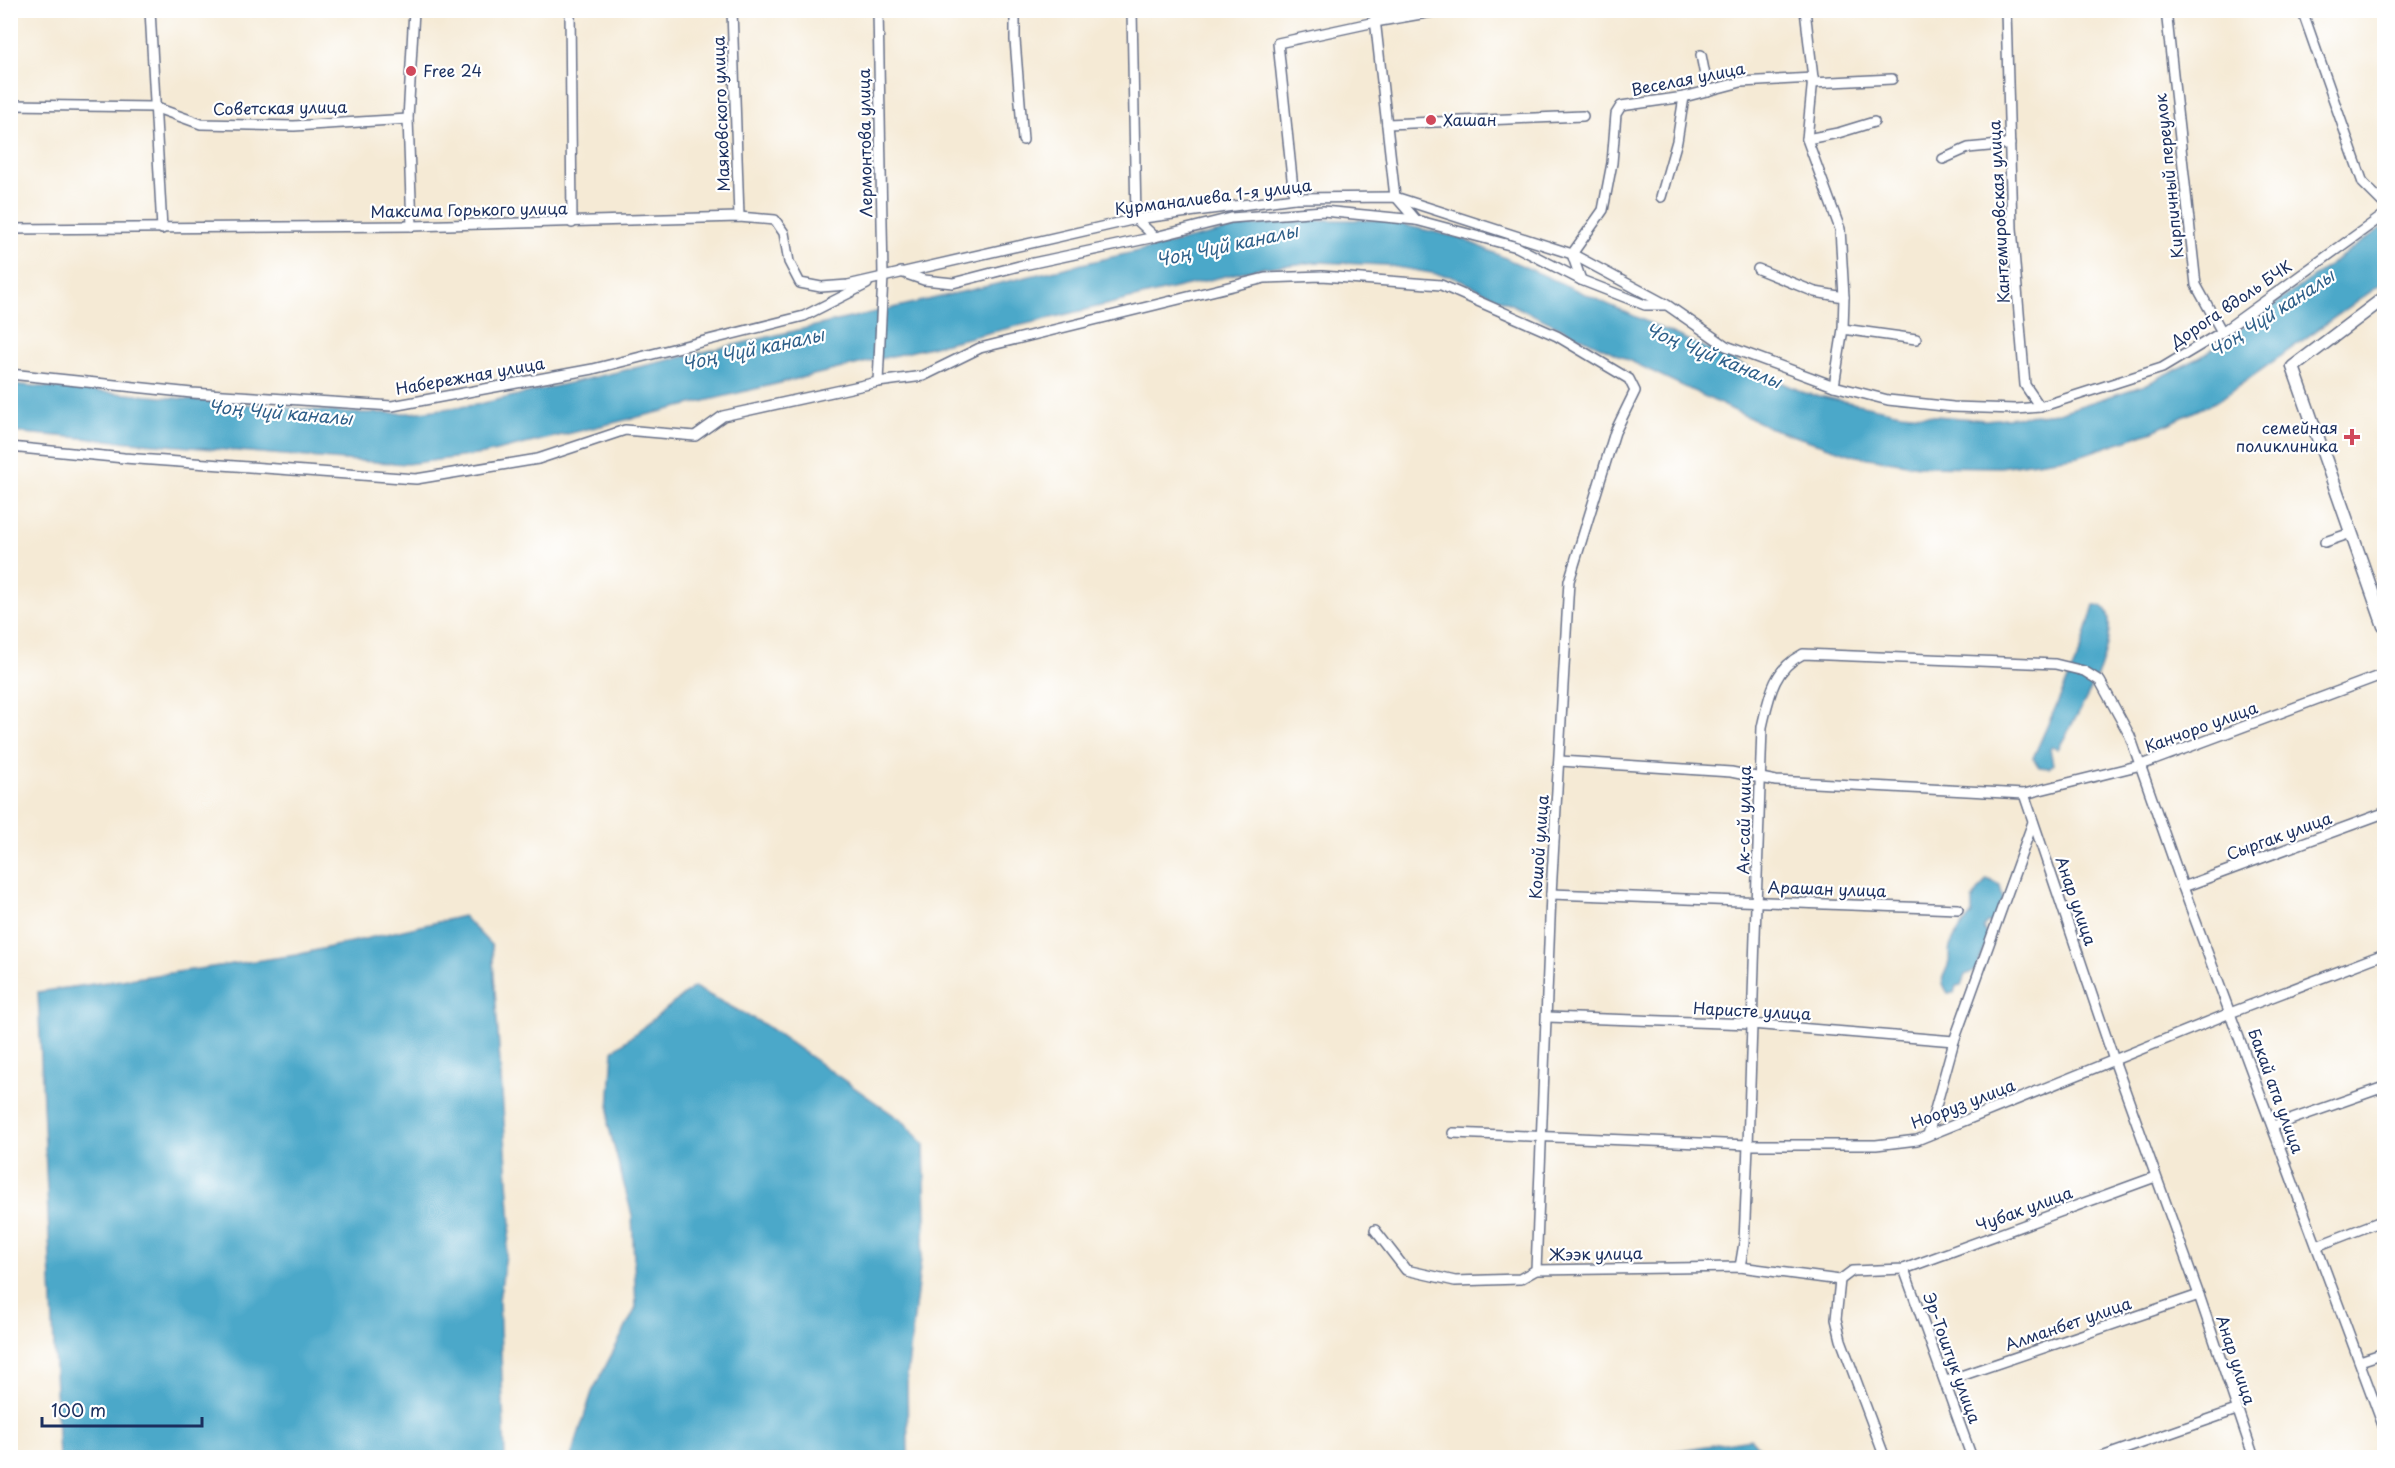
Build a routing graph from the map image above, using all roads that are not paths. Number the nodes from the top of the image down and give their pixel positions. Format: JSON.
{"nodes":[{"id":1,"x":150,"y":10,"type":"edge"},
{"id":2,"x":414,"y":10,"type":"edge"},
{"id":3,"x":570,"y":10,"type":"edge"},
{"id":4,"x":732,"y":10,"type":"edge"},
{"id":5,"x":878,"y":10,"type":"edge"},
{"id":6,"x":1015,"y":10,"type":"edge"},
{"id":7,"x":1132,"y":10,"type":"edge"},
{"id":8,"x":1374,"y":10,"type":"edge"},
{"id":9,"x":1444,"y":10,"type":"edge"},
{"id":10,"x":1805,"y":10,"type":"edge"},
{"id":11,"x":2007,"y":10,"type":"edge"},
{"id":12,"x":2166,"y":10,"type":"edge"},
{"id":13,"x":2302,"y":10,"type":"edge"},
{"id":14,"x":1375,"y":22,"type":"junction"},
{"id":15,"x":1701,"y":55,"type":"dead end"},
{"id":16,"x":1892,"y":79,"type":"dead end"},
{"id":17,"x":1813,"y":81,"type":"junction"},
{"id":18,"x":1708,"y":91,"type":"junction"},
{"id":19,"x":1684,"y":97,"type":"junction"},
{"id":20,"x":10,"y":105,"type":"edge"},
{"id":21,"x":154,"y":107,"type":"junction"},
{"id":22,"x":1583,"y":116,"type":"dead end"},
{"id":23,"x":408,"y":119,"type":"junction"},
{"id":24,"x":1874,"y":122,"type":"dead end"},
{"id":25,"x":1387,"y":124,"type":"junction"},
{"id":26,"x":1807,"y":139,"type":"junction"},
{"id":27,"x":1023,"y":140,"type":"dead end"},
{"id":28,"x":2010,"y":144,"type":"junction"},
{"id":29,"x":1943,"y":159,"type":"dead end"},
{"id":30,"x":1395,"y":197,"type":"junction"},
{"id":31,"x":1294,"y":198,"type":"junction"},
{"id":32,"x":1661,"y":198,"type":"dead end"},
{"id":33,"x":2385,"y":204,"type":"edge"},
{"id":34,"x":2385,"y":215,"type":"edge"},
{"id":35,"x":740,"y":217,"type":"junction"},
{"id":36,"x":1136,"y":219,"type":"junction"},
{"id":37,"x":1416,"y":220,"type":"junction"},
{"id":38,"x":572,"y":223,"type":"junction"},
{"id":39,"x":412,"y":226,"type":"junction"},
{"id":40,"x":10,"y":229,"type":"edge"},
{"id":41,"x":162,"y":229,"type":"junction"},
{"id":42,"x":1155,"y":237,"type":"junction"},
{"id":43,"x":1572,"y":254,"type":"junction"},
{"id":44,"x":1758,"y":268,"type":"dead end"},
{"id":45,"x":900,"y":272,"type":"junction"},
{"id":46,"x":883,"y":276,"type":"junction"},
{"id":47,"x":1581,"y":280,"type":"junction"},
{"id":48,"x":1844,"y":297,"type":"junction"},
{"id":49,"x":2385,"y":298,"type":"edge"},
{"id":50,"x":1667,"y":305,"type":"junction"},
{"id":51,"x":1843,"y":328,"type":"junction"},
{"id":52,"x":2222,"y":332,"type":"junction"},
{"id":53,"x":1916,"y":339,"type":"dead end"},
{"id":54,"x":10,"y":374,"type":"edge"},
{"id":55,"x":878,"y":382,"type":"junction"},
{"id":56,"x":1834,"y":386,"type":"junction"},
{"id":57,"x":2040,"y":407,"type":"junction"},
{"id":58,"x":10,"y":447,"type":"edge"},
{"id":59,"x":2351,"y":533,"type":"junction"},
{"id":60,"x":2325,"y":542,"type":"dead end"},
{"id":61,"x":2385,"y":626,"type":"edge"},
{"id":62,"x":2385,"y":674,"type":"edge"},
{"id":63,"x":1560,"y":761,"type":"junction"},
{"id":64,"x":2141,"y":765,"type":"junction"},
{"id":65,"x":1760,"y":777,"type":"junction"},
{"id":66,"x":2024,"y":794,"type":"junction"},
{"id":67,"x":2385,"y":813,"type":"edge"},
{"id":68,"x":2033,"y":822,"type":"junction"},
{"id":69,"x":2183,"y":887,"type":"junction"},
{"id":70,"x":1551,"y":894,"type":"junction"},
{"id":71,"x":1757,"y":902,"type":"junction"},
{"id":72,"x":1958,"y":909,"type":"dead end"},
{"id":73,"x":2385,"y":954,"type":"edge"},
{"id":74,"x":2230,"y":1013,"type":"junction"},
{"id":75,"x":1547,"y":1017,"type":"junction"},
{"id":76,"x":1751,"y":1024,"type":"junction"},
{"id":77,"x":1954,"y":1041,"type":"junction"},
{"id":78,"x":2114,"y":1060,"type":"junction"},
{"id":79,"x":2385,"y":1087,"type":"edge"},
{"id":80,"x":2273,"y":1126,"type":"junction"},
{"id":81,"x":1454,"y":1133,"type":"dead end"},
{"id":82,"x":1928,"y":1136,"type":"junction"},
{"id":83,"x":1542,"y":1137,"type":"junction"},
{"id":84,"x":1748,"y":1145,"type":"junction"},
{"id":85,"x":2155,"y":1177,"type":"junction"},
{"id":86,"x":2385,"y":1220,"type":"edge"},
{"id":87,"x":1375,"y":1230,"type":"dead end"},
{"id":88,"x":2317,"y":1246,"type":"junction"},
{"id":89,"x":1740,"y":1267,"type":"junction"},
{"id":90,"x":1904,"y":1269,"type":"junction"},
{"id":91,"x":1536,"y":1270,"type":"junction"},
{"id":92,"x":1840,"y":1280,"type":"junction"},
{"id":93,"x":2199,"y":1295,"type":"junction"},
{"id":94,"x":2385,"y":1353,"type":"edge"},
{"id":95,"x":2360,"y":1361,"type":"junction"},
{"id":96,"x":1946,"y":1381,"type":"junction"},
{"id":97,"x":2236,"y":1410,"type":"junction"},
{"id":98,"x":2385,"y":1428,"type":"edge"},
{"id":99,"x":1885,"y":1458,"type":"edge"},
{"id":100,"x":1972,"y":1458,"type":"edge"},
{"id":101,"x":2099,"y":1458,"type":"edge"},
{"id":102,"x":2254,"y":1458,"type":"edge"}],
"edges":[{"from":1,"to":21,"type":"street"},
{"from":2,"to":23,"type":"street"},
{"from":3,"to":38,"type":"street"},
{"from":4,"to":35,"type":"street","name":"Маяковского улица"},
{"from":5,"to":46,"type":"street","name":"Лермонтова улица"},
{"from":6,"to":27,"type":"street"},
{"from":7,"to":36,"type":"street"},
{"from":8,"to":14,"type":"street"},
{"from":9,"to":14,"type":"street"},
{"from":10,"to":17,"type":"street"},
{"from":11,"to":28,"type":"street","name":"Кантемировская улица"},
{"from":12,"to":52,"type":"street","name":"Кирпичный переулок"},
{"from":13,"to":33,"type":"street"},
{"from":14,"to":25,"type":"street"},
{"from":14,"to":31,"type":"street"},
{"from":15,"to":18,"type":"street"},
{"from":16,"to":17,"type":"street","name":"Веселая улица"},
{"from":17,"to":18,"type":"street","name":"Веселая улица"},
{"from":17,"to":26,"type":"street"},
{"from":18,"to":19,"type":"street","name":"Веселая улица"},
{"from":19,"to":32,"type":"street"},
{"from":19,"to":43,"type":"street","name":"Веселая улица"},
{"from":20,"to":21,"type":"street","name":"Советская улица"},
{"from":21,"to":23,"type":"street","name":"Советская улица"},
{"from":21,"to":41,"type":"street"},
{"from":22,"to":25,"type":"street"},
{"from":23,"to":39,"type":"street"},
{"from":24,"to":26,"type":"street"},
{"from":25,"to":30,"type":"street"},
{"from":26,"to":48,"type":"street"},
{"from":28,"to":29,"type":"street"},
{"from":28,"to":57,"type":"street","name":"Кантемировская улица"},
{"from":30,"to":31,"type":"street","name":"Курманалиева 1-я улица"},
{"from":30,"to":37,"type":"street"},
{"from":30,"to":43,"type":"street","name":"Курманалиева 1-я улица"},
{"from":31,"to":36,"type":"street","name":"Курманалиева 1-я улица"},
{"from":34,"to":52,"type":"street","name":"Дорога вдоль БЧК"},
{"from":35,"to":38,"type":"street","name":"Максима Горького улица"},
{"from":35,"to":46,"type":"street","name":"Максима Горького улица"},
{"from":36,"to":42,"type":"street"},
{"from":36,"to":45,"type":"street","name":"Курманалиева 1-я улица"},
{"from":37,"to":42,"type":"street"},
{"from":37,"to":47,"type":"street"},
{"from":38,"to":39,"type":"street","name":"Максима Горького улица"},
{"from":39,"to":41,"type":"street","name":"Максима Горького улица"},
{"from":40,"to":41,"type":"street","name":"Максима Горького улица"},
{"from":42,"to":45,"type":"street"},
{"from":43,"to":47,"type":"street"},
{"from":43,"to":50,"type":"street","name":"Курманалиева 1-я улица"},
{"from":44,"to":48,"type":"street"},
{"from":45,"to":46,"type":"street","name":"Курманалиева 1-я улица"},
{"from":46,"to":54,"type":"street","name":"Набережная улица"},
{"from":46,"to":55,"type":"street","name":"Лермонтова улица"},
{"from":47,"to":50,"type":"street"},
{"from":48,"to":51,"type":"street"},
{"from":49,"to":59,"type":"street"},
{"from":50,"to":56,"type":"street","name":"Курманалиева 1-я улица"},
{"from":51,"to":53,"type":"street"},
{"from":51,"to":56,"type":"street"},
{"from":52,"to":57,"type":"street","name":"Дорога вдоль БЧК"},
{"from":55,"to":58,"type":"street"},
{"from":55,"to":63,"type":"street","name":"Кошой улица"},
{"from":56,"to":57,"type":"street","name":"Дорога вдоль БЧК"},
{"from":59,"to":60,"type":"street"},
{"from":59,"to":61,"type":"street"},
{"from":62,"to":64,"type":"street","name":"Канчоро улица"},
{"from":63,"to":65,"type":"street"},
{"from":63,"to":70,"type":"street","name":"Кошой улица"},
{"from":64,"to":65,"type":"street","name":"Ак-сай улица"},
{"from":64,"to":66,"type":"street","name":"Канчоро улица"},
{"from":64,"to":69,"type":"street","name":"Бакай ата улица"},
{"from":65,"to":66,"type":"street"},
{"from":65,"to":71,"type":"street","name":"Ак-сай улица"},
{"from":66,"to":68,"type":"street","name":"Анар улица"},
{"from":67,"to":69,"type":"street","name":"Сыргак улица"},
{"from":68,"to":77,"type":"street"},
{"from":68,"to":78,"type":"street","name":"Анар улица"},
{"from":69,"to":74,"type":"street","name":"Бакай ата улица"},
{"from":70,"to":71,"type":"street","name":"Арашан улица"},
{"from":70,"to":75,"type":"street","name":"Кошой улица"},
{"from":71,"to":72,"type":"street","name":"Арашан улица"},
{"from":71,"to":76,"type":"street","name":"Ак-сай улица"},
{"from":73,"to":74,"type":"street","name":"Нооруз улица"},
{"from":74,"to":78,"type":"street","name":"Нооруз улица"},
{"from":74,"to":80,"type":"street","name":"Бакай ата улица"},
{"from":75,"to":76,"type":"street","name":"Наристе улица"},
{"from":75,"to":83,"type":"street","name":"Кошой улица"},
{"from":76,"to":77,"type":"street","name":"Наристе улица"},
{"from":76,"to":84,"type":"street","name":"Ак-сай улица"},
{"from":77,"to":82,"type":"street"},
{"from":78,"to":82,"type":"street","name":"Нооруз улица"},
{"from":78,"to":85,"type":"street","name":"Анар улица"},
{"from":79,"to":80,"type":"street"},
{"from":80,"to":88,"type":"street","name":"Бакай ата улица"},
{"from":81,"to":83,"type":"street","name":"Нооруз улица"},
{"from":82,"to":84,"type":"street","name":"Нооруз улица"},
{"from":83,"to":84,"type":"street","name":"Нооруз улица"},
{"from":83,"to":91,"type":"street","name":"Кошой улица"},
{"from":84,"to":89,"type":"street","name":"Ак-сай улица"},
{"from":85,"to":90,"type":"street","name":"Чубак улица"},
{"from":85,"to":93,"type":"street","name":"Анар улица"},
{"from":86,"to":88,"type":"street"},
{"from":87,"to":91,"type":"street","name":"Жээк улица"},
{"from":88,"to":95,"type":"street","name":"Бакай ата улица"},
{"from":89,"to":91,"type":"street","name":"Жээк улица"},
{"from":89,"to":92,"type":"street","name":"Жээк улица"},
{"from":90,"to":92,"type":"street","name":"Жээк улица"},
{"from":90,"to":96,"type":"street","name":"Эр-Тоштук улица"},
{"from":92,"to":99,"type":"street"},
{"from":93,"to":96,"type":"street","name":"Алманбет улица"},
{"from":93,"to":97,"type":"street","name":"Анар улица"},
{"from":94,"to":95,"type":"street"},
{"from":95,"to":98,"type":"street","name":"Бакай ата улица"},
{"from":96,"to":100,"type":"street","name":"Эр-Тоштук улица"},
{"from":97,"to":101,"type":"street"},
{"from":97,"to":102,"type":"street","name":"Анар улица"}]}
